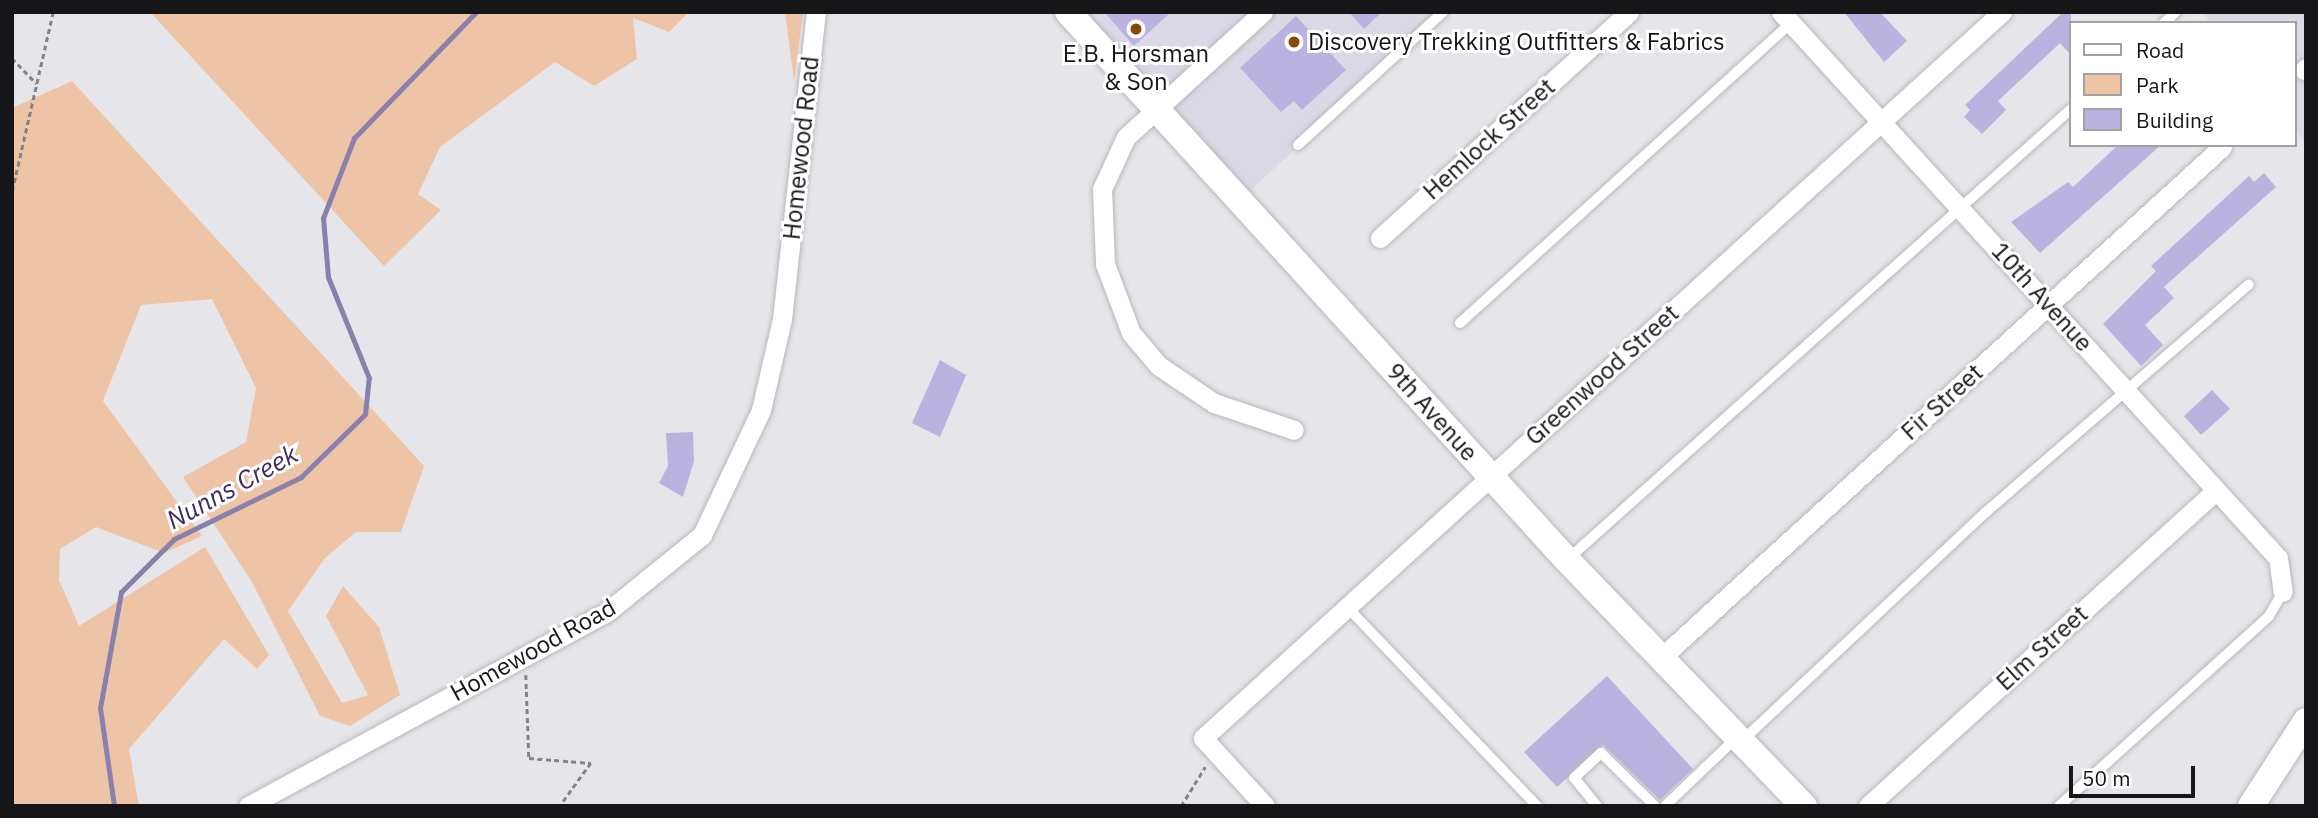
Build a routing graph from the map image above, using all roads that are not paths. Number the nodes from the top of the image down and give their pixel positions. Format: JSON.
{"nodes":[{"id":1,"x":816,"y":12,"type":"edge"},
{"id":2,"x":1068,"y":12,"type":"edge"},
{"id":3,"x":1263,"y":12,"type":"edge"},
{"id":4,"x":1443,"y":12,"type":"edge"},
{"id":5,"x":1629,"y":12,"type":"edge"},
{"id":6,"x":2002,"y":12,"type":"edge"},
{"id":7,"x":1786,"y":18,"type":"edge"},
{"id":8,"x":1157,"y":109,"type":"junction"},
{"id":9,"x":2070,"y":110,"type":"edge"},
{"id":10,"x":1882,"y":121,"type":"junction"},
{"id":11,"x":1298,"y":145,"type":"dead end"},
{"id":12,"x":2222,"y":147,"type":"edge"},
{"id":13,"x":1963,"y":210,"type":"junction"},
{"id":14,"x":1380,"y":238,"type":"dead end"},
{"id":15,"x":2249,"y":284,"type":"dead end"},
{"id":16,"x":2049,"y":305,"type":"junction"},
{"id":17,"x":1460,"y":323,"type":"dead end"},
{"id":18,"x":2125,"y":389,"type":"junction"},
{"id":19,"x":1294,"y":430,"type":"dead end"},
{"id":20,"x":1490,"y":477,"type":"junction"},
{"id":21,"x":2216,"y":489,"type":"junction"},
{"id":22,"x":1567,"y":560,"type":"junction"},
{"id":23,"x":2283,"y":592,"type":"joint"},
{"id":24,"x":1347,"y":607,"type":"junction"},
{"id":25,"x":1663,"y":656,"type":"junction"},
{"id":26,"x":2306,"y":721,"type":"edge"},
{"id":27,"x":1740,"y":738,"type":"junction"},
{"id":28,"x":248,"y":806,"type":"edge"},
{"id":29,"x":1265,"y":806,"type":"edge"},
{"id":30,"x":1537,"y":806,"type":"edge"},
{"id":31,"x":1597,"y":806,"type":"edge"},
{"id":32,"x":1655,"y":806,"type":"edge"},
{"id":33,"x":1665,"y":806,"type":"edge"},
{"id":34,"x":1804,"y":806,"type":"edge"},
{"id":35,"x":1868,"y":806,"type":"edge"},
{"id":36,"x":2059,"y":806,"type":"edge"},
{"id":37,"x":2251,"y":806,"type":"edge"}],
"edges":[{"from":1,"to":28,"type":"street","name":"Homewood Road"},
{"from":2,"to":8,"type":"main road","name":"9th Avenue"},
{"from":3,"to":8,"type":"street"},
{"from":4,"to":11,"type":"lane"},
{"from":5,"to":14,"type":"street","name":"Hemlock Street"},
{"from":6,"to":10,"type":"street","name":"Greenwood Street"},
{"from":7,"to":10,"type":"street","name":"10th Avenue"},
{"from":7,"to":17,"type":"lane"},
{"from":8,"to":19,"type":"street"},
{"from":8,"to":20,"type":"main road","name":"9th Avenue"},
{"from":9,"to":13,"type":"lane"},
{"from":10,"to":13,"type":"street","name":"10th Avenue"},
{"from":10,"to":20,"type":"street","name":"Greenwood Street"},
{"from":12,"to":16,"type":"street","name":"Fir Street"},
{"from":13,"to":16,"type":"street","name":"10th Avenue"},
{"from":13,"to":22,"type":"lane"},
{"from":15,"to":18,"type":"lane"},
{"from":16,"to":18,"type":"street","name":"10th Avenue"},
{"from":16,"to":25,"type":"street","name":"Fir Street"},
{"from":18,"to":21,"type":"street","name":"10th Avenue"},
{"from":18,"to":27,"type":"lane"},
{"from":20,"to":22,"type":"main road","name":"9th Avenue"},
{"from":20,"to":24,"type":"street","name":"Greenwood Street"},
{"from":21,"to":23,"type":"street","name":"10th Avenue"},
{"from":21,"to":35,"type":"street","name":"Elm Street"},
{"from":22,"to":25,"type":"main road","name":"9th Avenue"},
{"from":23,"to":36,"type":"lane"},
{"from":24,"to":29,"type":"street","name":"Greenwood Street"},
{"from":24,"to":30,"type":"lane"},
{"from":25,"to":27,"type":"main road","name":"9th Avenue"},
{"from":26,"to":37,"type":"main road"},
{"from":27,"to":33,"type":"lane"},
{"from":27,"to":34,"type":"main road","name":"9th Avenue"},
{"from":31,"to":32,"type":"lane"}]}
